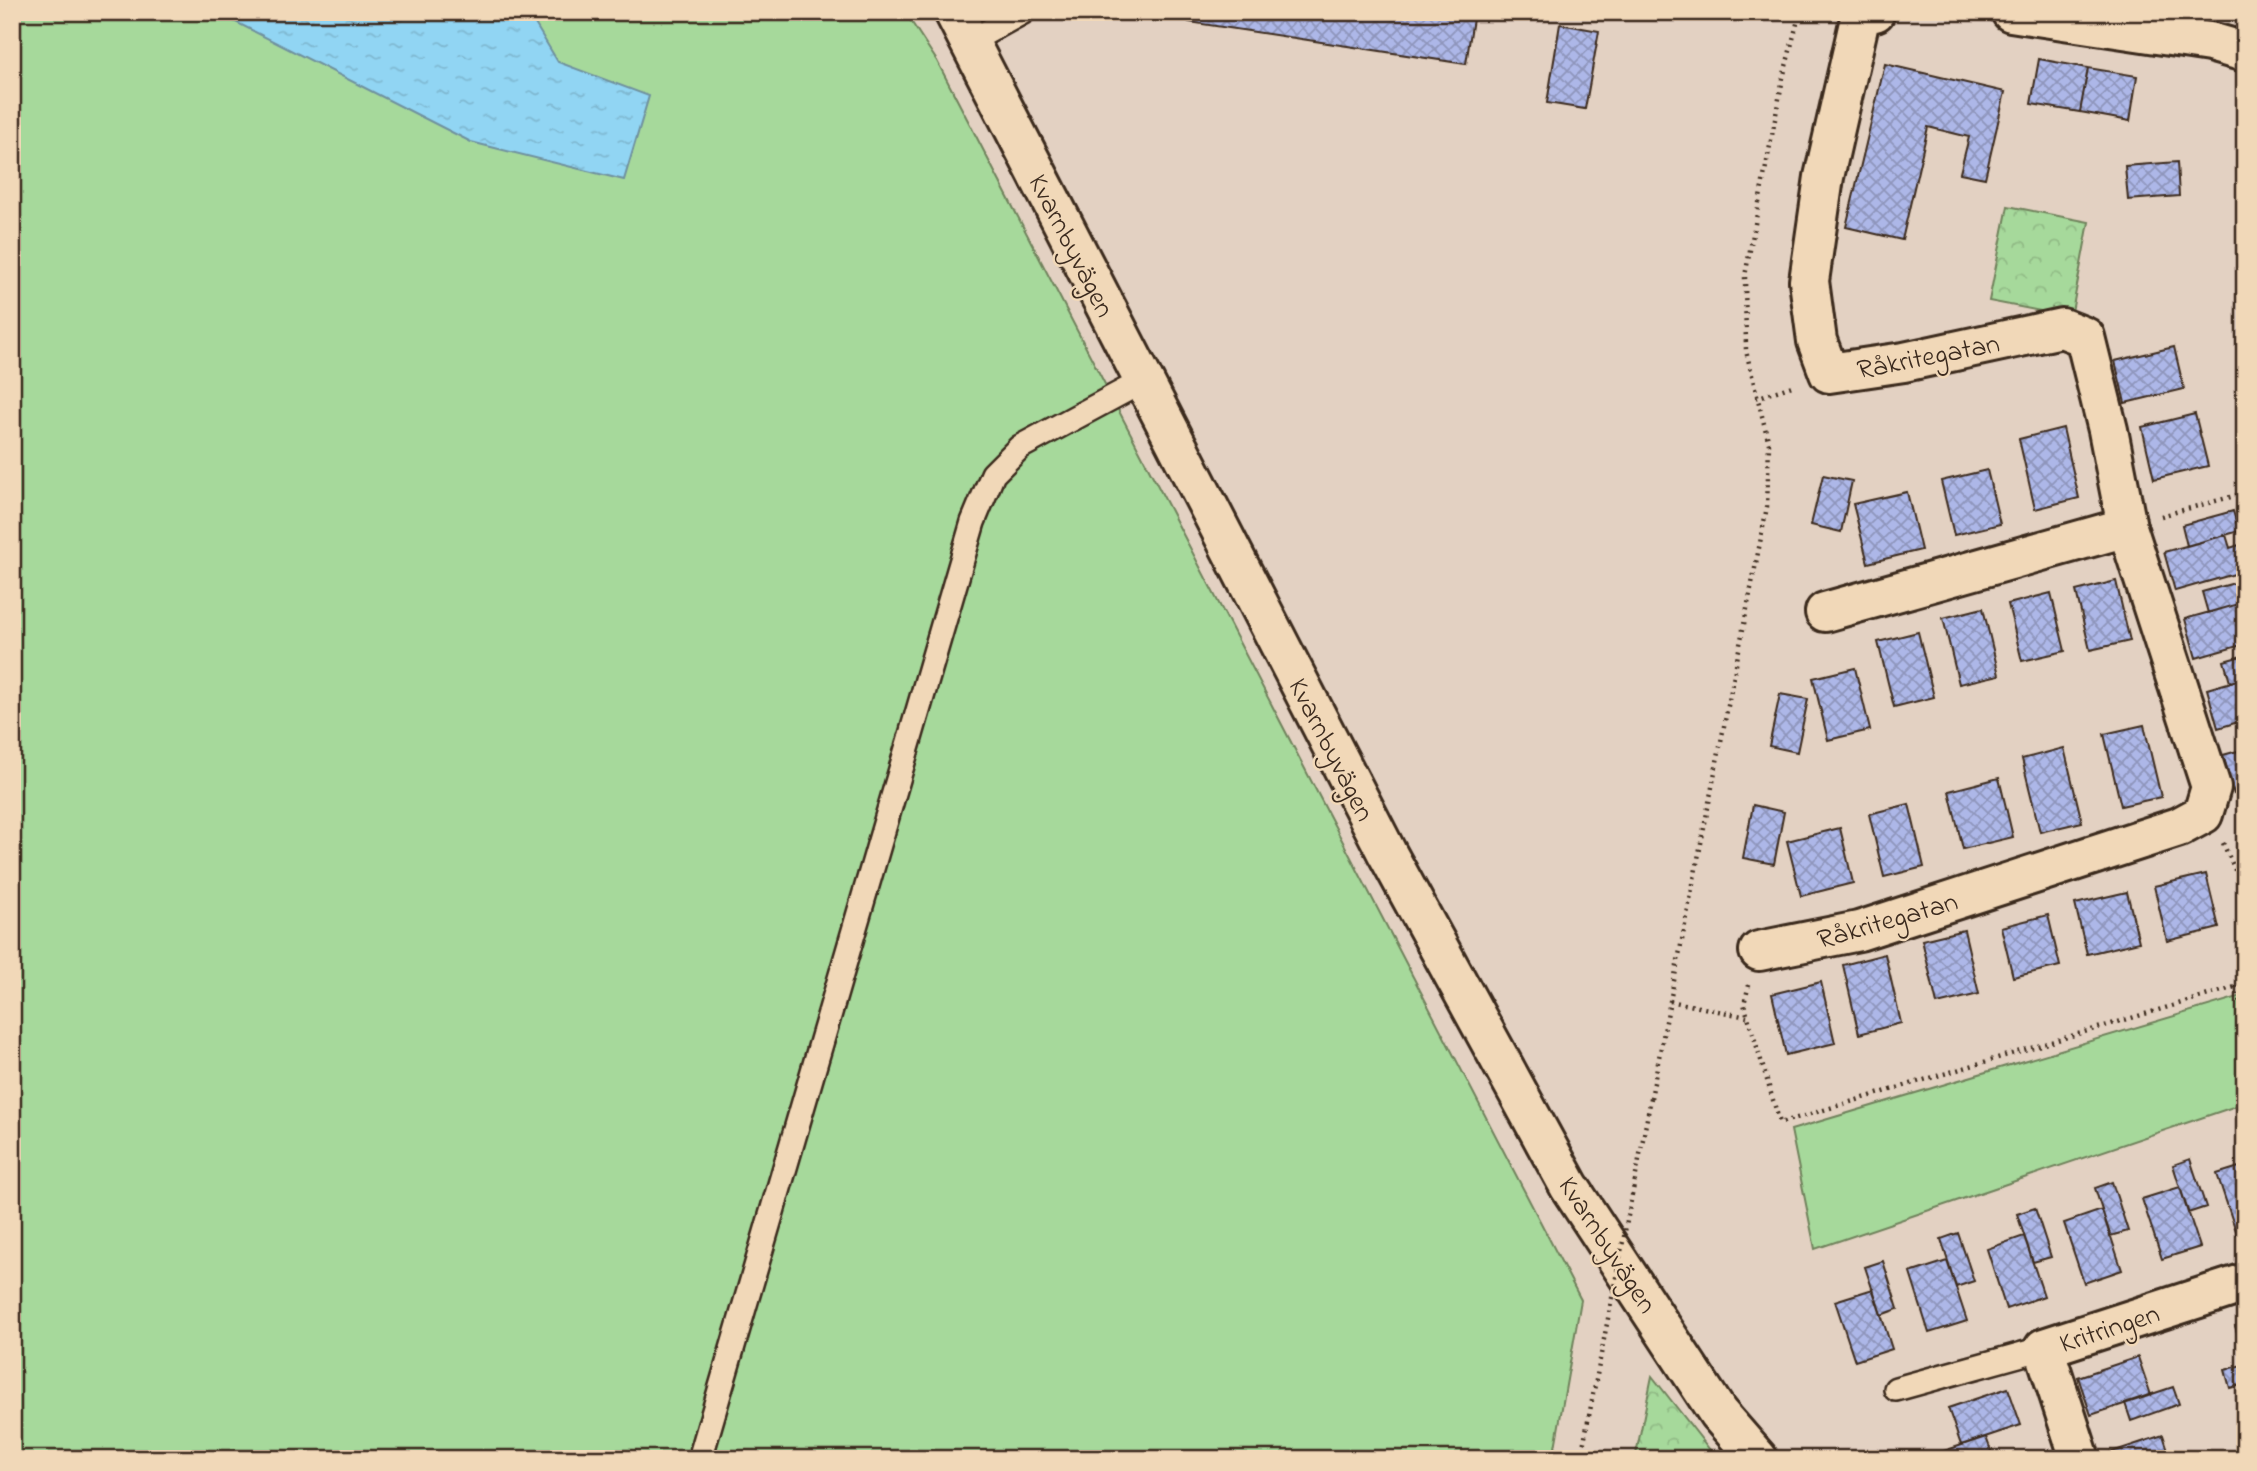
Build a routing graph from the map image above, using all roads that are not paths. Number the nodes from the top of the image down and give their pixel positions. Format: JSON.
{"nodes":[{"id":1,"x":1023,"y":12,"type":"edge"},
{"id":2,"x":1875,"y":12,"type":"edge"},
{"id":3,"x":2011,"y":12,"type":"edge"},
{"id":4,"x":961,"y":27,"type":"edge"},
{"id":5,"x":2245,"y":52,"type":"edge"},
{"id":6,"x":1143,"y":381,"type":"junction"},
{"id":7,"x":2127,"y":527,"type":"junction"},
{"id":8,"x":1825,"y":612,"type":"dead end"},
{"id":9,"x":1759,"y":951,"type":"road end"},
{"id":10,"x":2245,"y":1283,"type":"edge"},
{"id":11,"x":2045,"y":1348,"type":"junction"},
{"id":12,"x":1896,"y":1389,"type":"dead end"},
{"id":13,"x":701,"y":1459,"type":"edge"},
{"id":14,"x":1758,"y":1459,"type":"edge"},
{"id":15,"x":2080,"y":1459,"type":"edge"}],
"edges":[{"from":1,"to":4,"type":"lane"},
{"from":2,"to":7,"type":"street","name":"Råkritegatan"},
{"from":3,"to":5,"type":"street"},
{"from":4,"to":6,"type":"street","name":"Kvarnbyvägen"},
{"from":6,"to":13,"type":"lane"},
{"from":6,"to":14,"type":"street","name":"Kvarnbyvägen"},
{"from":7,"to":8,"type":"street"},
{"from":7,"to":9,"type":"street","name":"Råkritegatan"},
{"from":10,"to":11,"type":"street","name":"Kritringen"},
{"from":11,"to":12,"type":"lane"},
{"from":11,"to":15,"type":"street","name":"Kritringen"}]}
